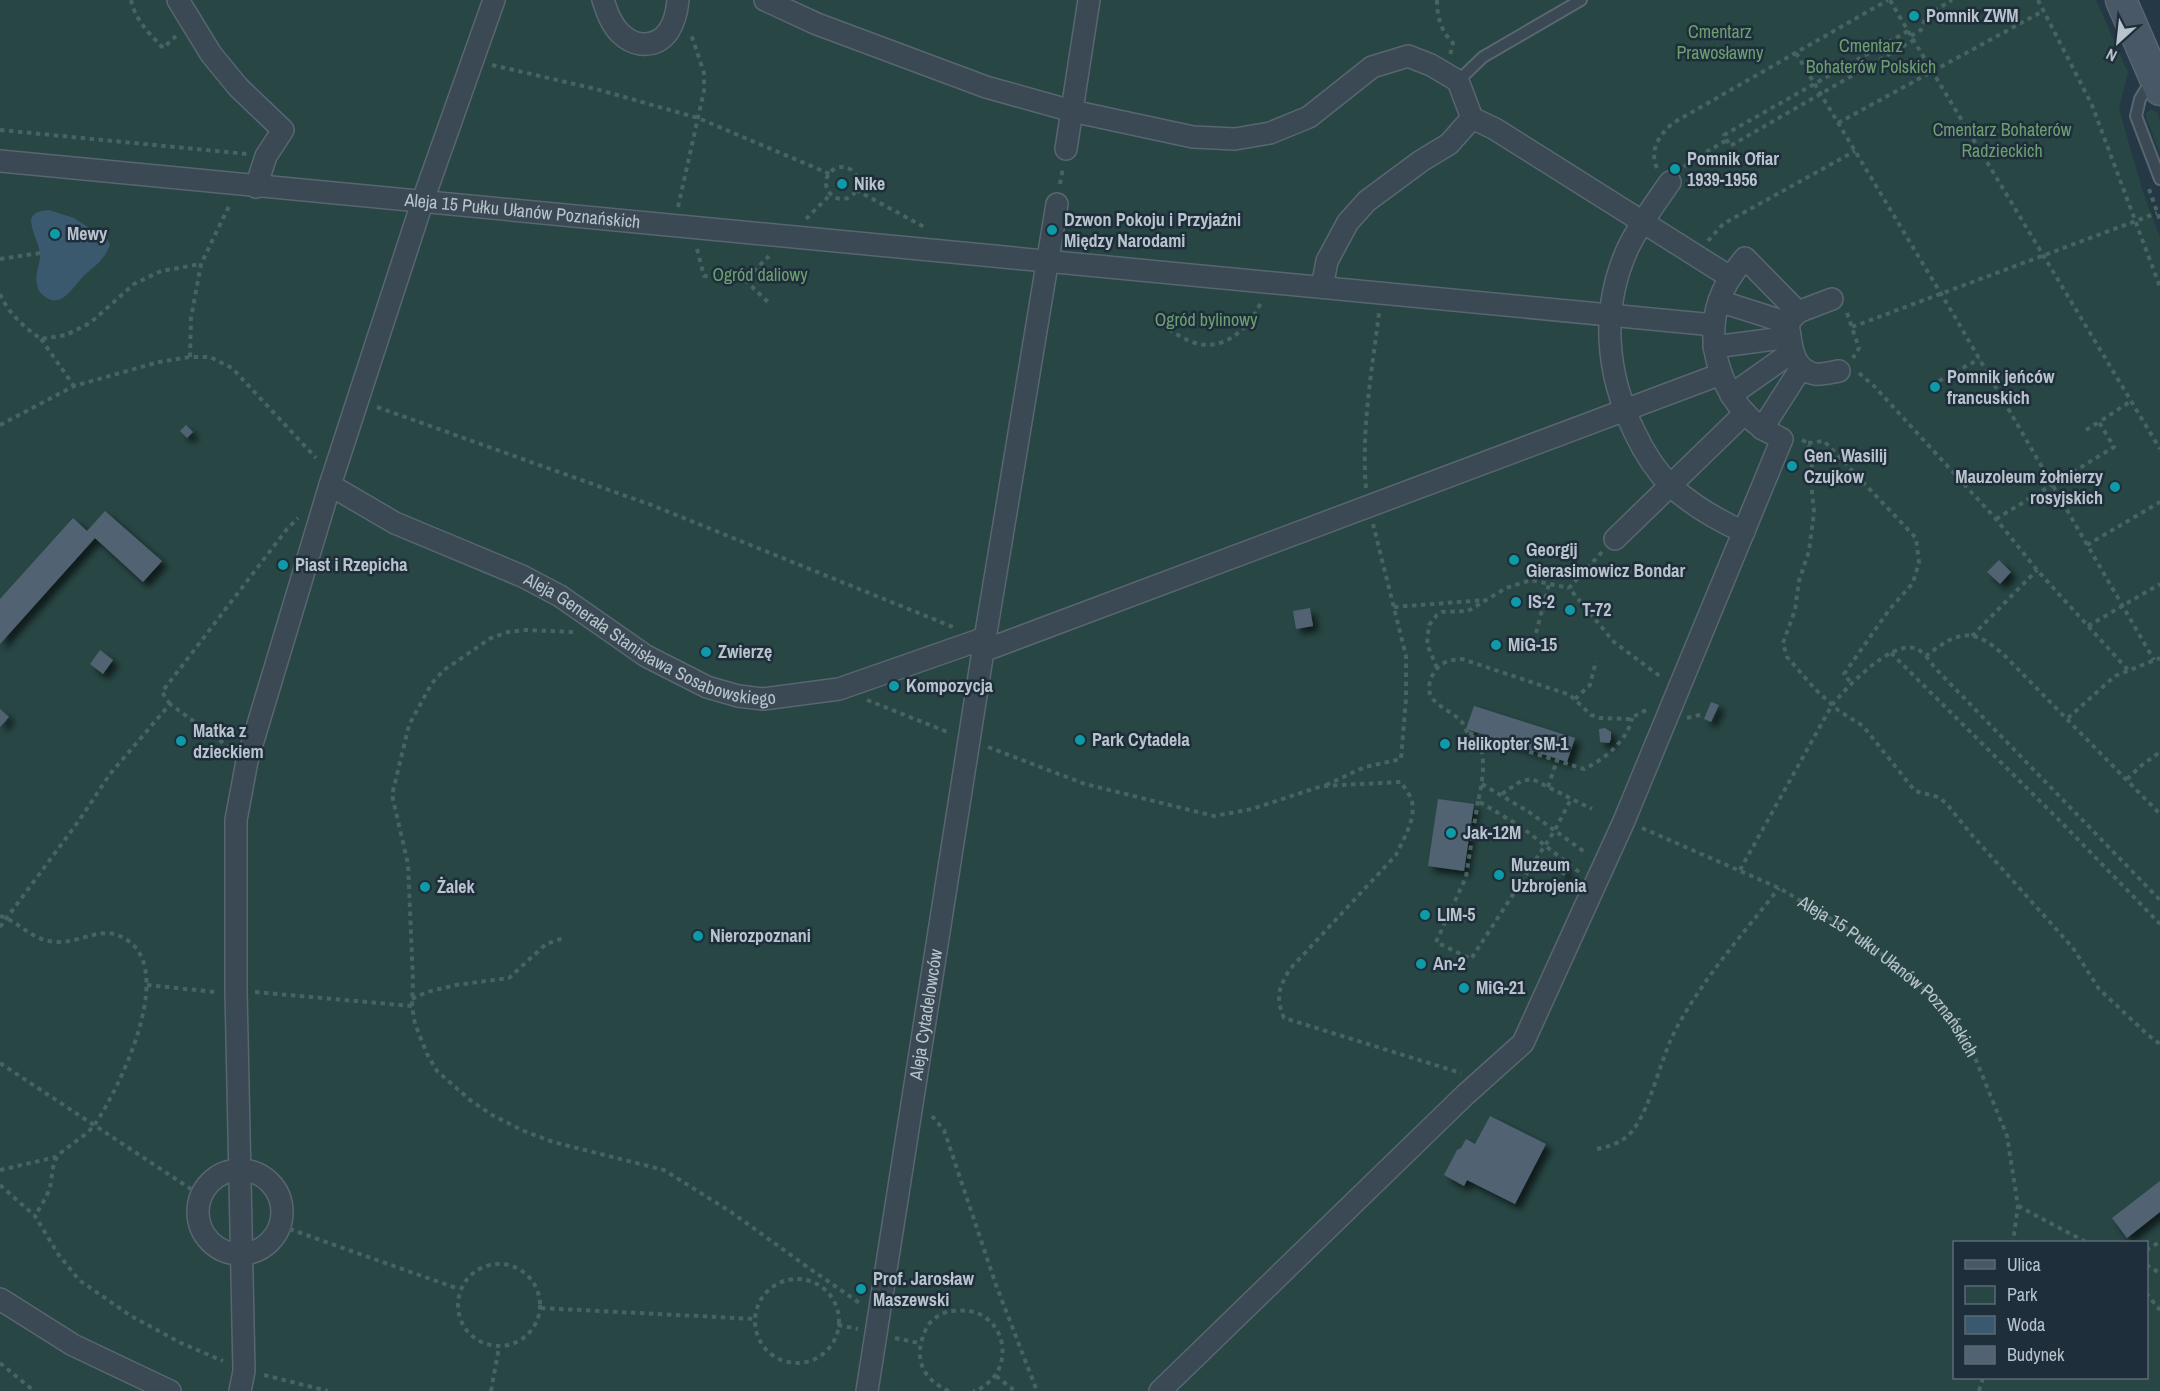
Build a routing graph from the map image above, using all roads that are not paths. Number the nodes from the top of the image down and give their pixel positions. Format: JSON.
{"nodes":[{"id":1,"x":178,"y":0,"type":"edge"},
{"id":2,"x":494,"y":0,"type":"edge"},
{"id":3,"x":603,"y":0,"type":"edge"},
{"id":4,"x":678,"y":0,"type":"edge"},
{"id":5,"x":765,"y":0,"type":"edge"},
{"id":6,"x":1089,"y":0,"type":"edge"},
{"id":7,"x":1581,"y":0,"type":"edge"},
{"id":8,"x":2121,"y":0,"type":"edge"},
{"id":9,"x":1458,"y":81,"type":"junction"},
{"id":10,"x":2157,"y":83,"type":"edge"},
{"id":11,"x":1072,"y":111,"type":"junction"},
{"id":12,"x":1472,"y":118,"type":"junction"},
{"id":13,"x":1066,"y":149,"type":"road end"},
{"id":14,"x":0,"y":161,"type":"edge"},
{"id":15,"x":2160,"y":179,"type":"edge"},
{"id":16,"x":1670,"y":182,"type":"road end"},
{"id":17,"x":248,"y":186,"type":"junction"},
{"id":18,"x":422,"y":203,"type":"junction"},
{"id":19,"x":1057,"y":204,"type":"road end"},
{"id":20,"x":1642,"y":223,"type":"junction"},
{"id":21,"x":1047,"y":261,"type":"junction"},
{"id":22,"x":1730,"y":277,"type":"junction"},
{"id":23,"x":1322,"y":287,"type":"junction"},
{"id":24,"x":1719,"y":301,"type":"junction"},
{"id":25,"x":1839,"y":306,"type":"road end"},
{"id":26,"x":1611,"y":314,"type":"junction"},
{"id":27,"x":1714,"y":325,"type":"junction"},
{"id":28,"x":1794,"y":338,"type":"junction"},
{"id":29,"x":1714,"y":348,"type":"junction"},
{"id":30,"x":1848,"y":366,"type":"road end"},
{"id":31,"x":1721,"y":374,"type":"junction"},
{"id":32,"x":1731,"y":395,"type":"junction"},
{"id":33,"x":1624,"y":411,"type":"junction"},
{"id":34,"x":1744,"y":413,"type":"junction"},
{"id":35,"x":1762,"y":429,"type":"junction"},
{"id":36,"x":330,"y":485,"type":"junction"},
{"id":37,"x":1670,"y":485,"type":"junction"},
{"id":38,"x":1744,"y":532,"type":"junction"},
{"id":39,"x":1615,"y":539,"type":"dead end"},
{"id":40,"x":984,"y":644,"type":"junction"},
{"id":41,"x":239,"y":1169,"type":"junction"},
{"id":42,"x":241,"y":1255,"type":"junction"},
{"id":43,"x":0,"y":1299,"type":"edge"},
{"id":44,"x":242,"y":1381,"type":"edge"},
{"id":45,"x":170,"y":1391,"type":"edge"},
{"id":46,"x":867,"y":1391,"type":"edge"},
{"id":47,"x":1160,"y":1391,"type":"edge"}],
"edges":[{"from":1,"to":17,"type":"street"},
{"from":2,"to":18,"type":"street"},
{"from":3,"to":4,"type":"street"},
{"from":5,"to":11,"type":"street"},
{"from":6,"to":11,"type":"street"},
{"from":7,"to":9,"type":"lane"},
{"from":8,"to":10,"type":"street"},
{"from":9,"to":11,"type":"street"},
{"from":9,"to":12,"type":"street"},
{"from":10,"to":15,"type":"lane"},
{"from":11,"to":13,"type":"street"},
{"from":12,"to":20,"type":"street"},
{"from":12,"to":23,"type":"street"},
{"from":14,"to":17,"type":"street","name":"Aleja 15 Pułku Ułanów Poznańskich"},
{"from":16,"to":20,"type":"street"},
{"from":17,"to":18,"type":"street","name":"Aleja 15 Pułku Ułanów Poznańskich"},
{"from":18,"to":21,"type":"street","name":"Aleja 15 Pułku Ułanów Poznańskich"},
{"from":18,"to":36,"type":"street"},
{"from":19,"to":21,"type":"street","name":"Aleja Cytadelowców"},
{"from":20,"to":22,"type":"street"},
{"from":20,"to":26,"type":"street"},
{"from":21,"to":23,"type":"street","name":"Aleja 15 Pułku Ułanów Poznańskich"},
{"from":21,"to":40,"type":"street","name":"Aleja Cytadelowców"},
{"from":22,"to":24,"type":"street"},
{"from":22,"to":28,"type":"street"},
{"from":23,"to":26,"type":"street","name":"Aleja 15 Pułku Ułanów Poznańskich"},
{"from":24,"to":27,"type":"street"},
{"from":24,"to":28,"type":"street"},
{"from":25,"to":28,"type":"street"},
{"from":26,"to":27,"type":"street","name":"Aleja 15 Pułku Ułanów Poznańskich"},
{"from":26,"to":33,"type":"street"},
{"from":27,"to":29,"type":"street"},
{"from":28,"to":29,"type":"street"},
{"from":28,"to":30,"type":"street"},
{"from":28,"to":32,"type":"street"},
{"from":28,"to":35,"type":"street"},
{"from":29,"to":31,"type":"street"},
{"from":31,"to":32,"type":"street"},
{"from":31,"to":33,"type":"street","name":"Aleja Generała Stanisława Sosabowskiego"},
{"from":32,"to":34,"type":"street"},
{"from":33,"to":37,"type":"street"},
{"from":33,"to":40,"type":"street","name":"Aleja Generała Stanisława Sosabowskiego"},
{"from":34,"to":35,"type":"street"},
{"from":34,"to":37,"type":"street"},
{"from":35,"to":38,"type":"street"},
{"from":36,"to":40,"type":"street","name":"Aleja Generała Stanisława Sosabowskiego"},
{"from":36,"to":41,"type":"street"},
{"from":37,"to":38,"type":"street"},
{"from":37,"to":39,"type":"street"},
{"from":38,"to":47,"type":"street"},
{"from":40,"to":46,"type":"street","name":"Aleja Cytadelowców"},
{"from":41,"to":42,"type":"street"},
{"from":41,"to":42,"type":"street"},
{"from":41,"to":42,"type":"street"},
{"from":42,"to":44,"type":"street"},
{"from":43,"to":45,"type":"street"}]}
